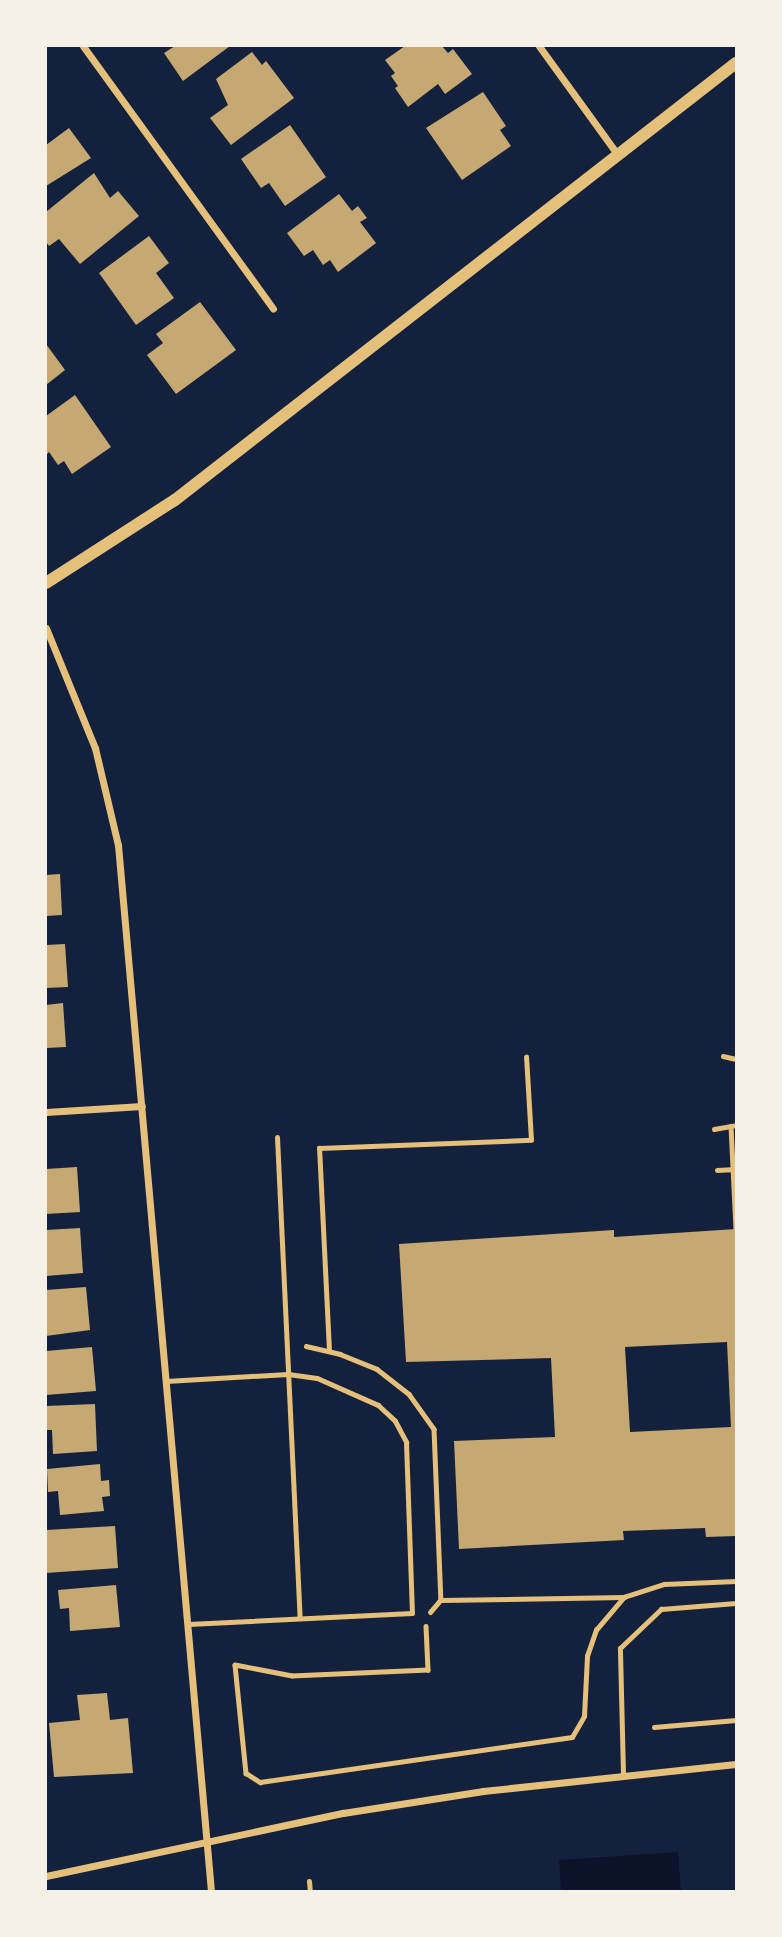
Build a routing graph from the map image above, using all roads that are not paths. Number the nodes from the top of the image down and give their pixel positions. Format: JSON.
{"nodes":[{"id":1,"x":83,"y":46,"type":"edge"},
{"id":2,"x":539,"y":46,"type":"edge"},
{"id":3,"x":737,"y":63,"type":"edge"},
{"id":4,"x":618,"y":155,"type":"junction"},
{"id":5,"x":273,"y":308,"type":"dead end"},
{"id":6,"x":46,"y":583,"type":"edge"},
{"id":7,"x":46,"y":628,"type":"edge"},
{"id":8,"x":142,"y":1106,"type":"junction"},
{"id":9,"x":46,"y":1112,"type":"edge"},
{"id":10,"x":277,"y":1137,"type":"dead end"},
{"id":11,"x":288,"y":1374,"type":"junction"},
{"id":12,"x":166,"y":1381,"type":"junction"},
{"id":13,"x":737,"y":1603,"type":"edge"},
{"id":14,"x":300,"y":1617,"type":"junction"},
{"id":15,"x":188,"y":1624,"type":"junction"},
{"id":16,"x":737,"y":1764,"type":"edge"},
{"id":17,"x":623,"y":1774,"type":"junction"},
{"id":18,"x":207,"y":1840,"type":"junction"},
{"id":19,"x":46,"y":1876,"type":"edge"},
{"id":20,"x":309,"y":1881,"type":"dead end"},
{"id":21,"x":211,"y":1892,"type":"edge"},
{"id":22,"x":310,"y":1892,"type":"edge"}],
"edges":[{"from":1,"to":5,"type":"street"},
{"from":2,"to":4,"type":"street"},
{"from":3,"to":4,"type":"street"},
{"from":4,"to":6,"type":"street"},
{"from":7,"to":8,"type":"street"},
{"from":8,"to":9,"type":"street"},
{"from":8,"to":12,"type":"street"},
{"from":10,"to":11,"type":"lane"},
{"from":11,"to":12,"type":"lane"},
{"from":11,"to":14,"type":"lane"},
{"from":11,"to":14,"type":"lane"},
{"from":12,"to":15,"type":"street"},
{"from":13,"to":17,"type":"lane"},
{"from":14,"to":15,"type":"lane"},
{"from":15,"to":18,"type":"street"},
{"from":16,"to":17,"type":"street"},
{"from":17,"to":18,"type":"street"},
{"from":18,"to":19,"type":"street"},
{"from":18,"to":21,"type":"street"},
{"from":20,"to":22,"type":"lane"}]}
